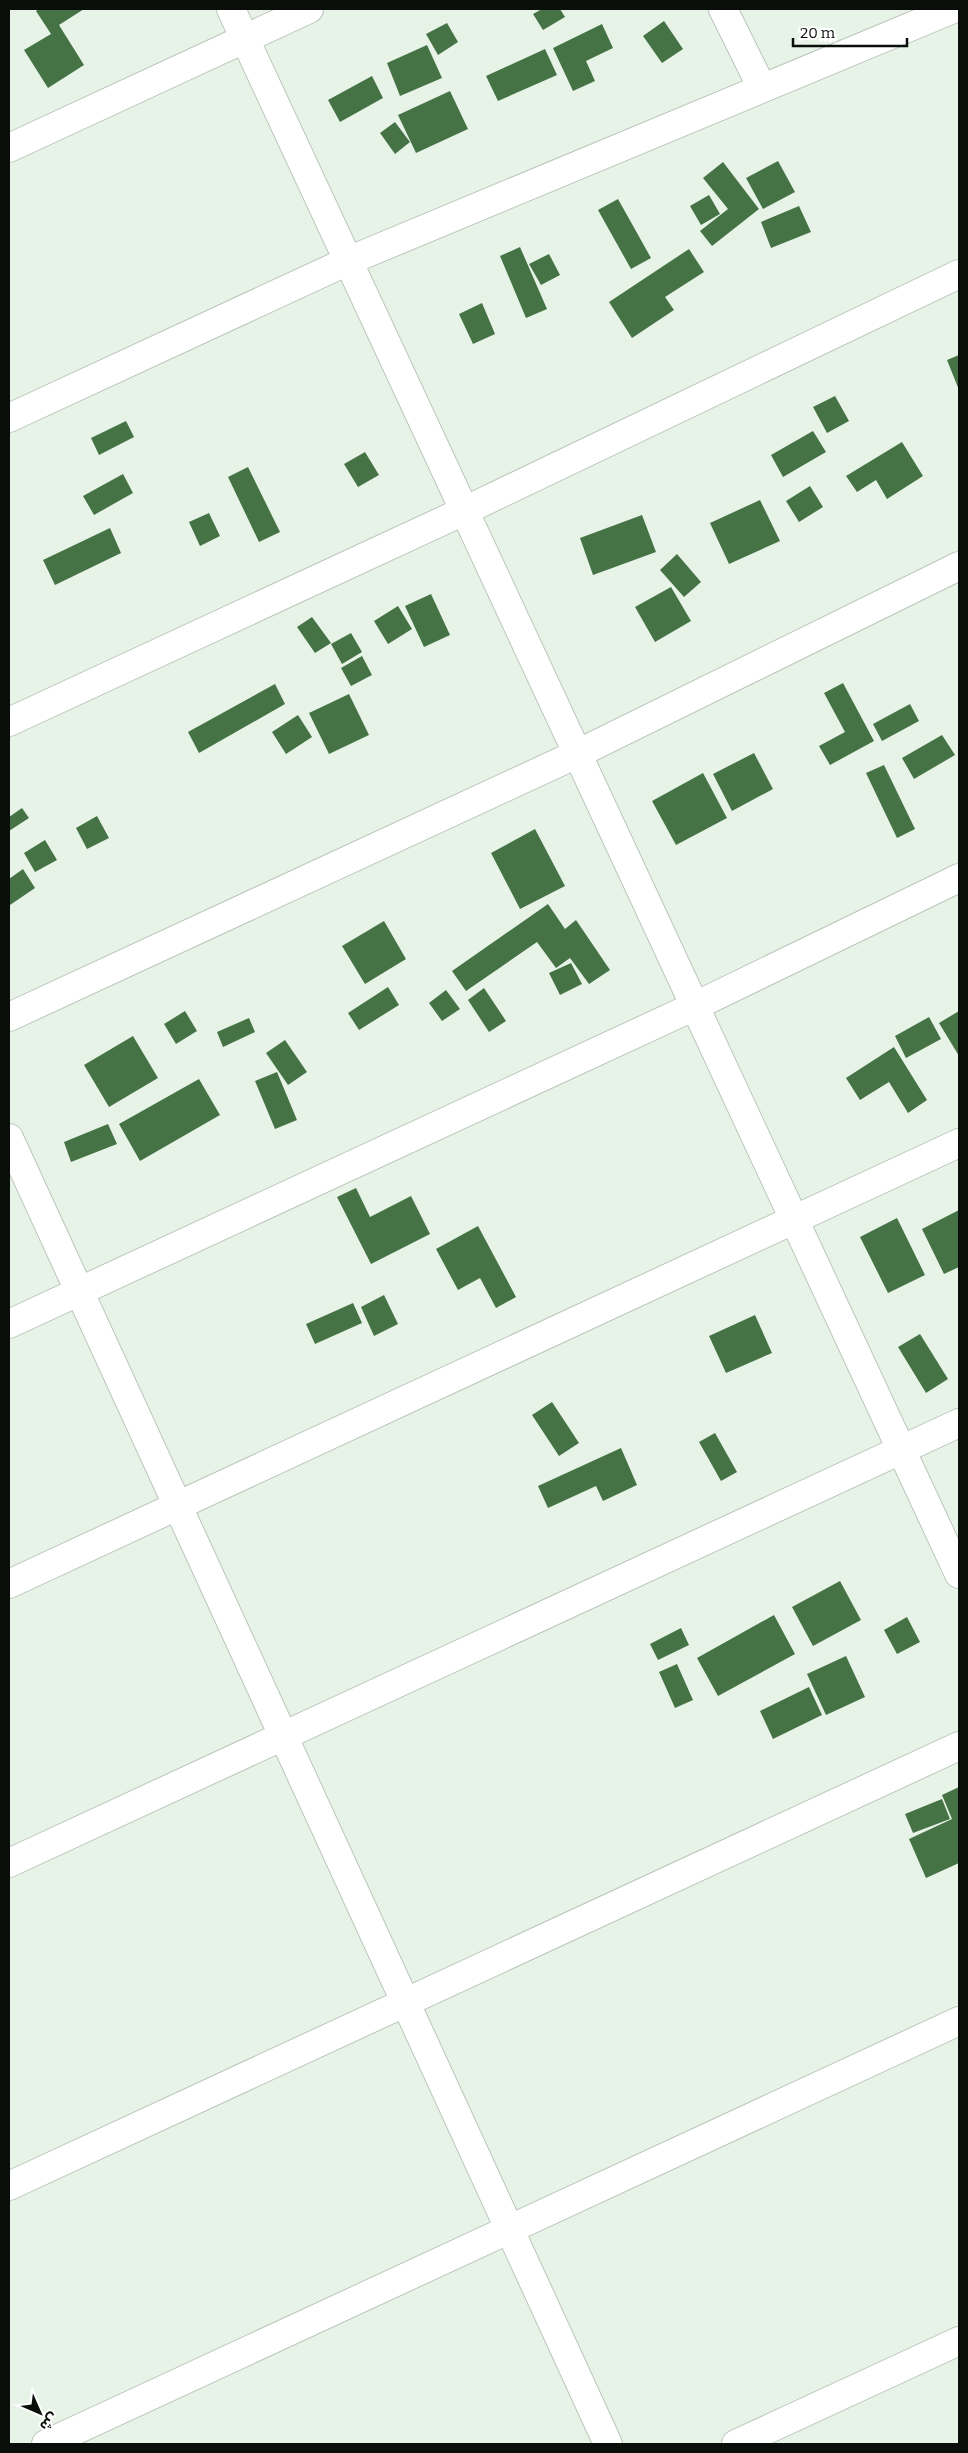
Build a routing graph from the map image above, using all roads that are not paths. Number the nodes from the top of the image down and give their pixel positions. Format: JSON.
{"nodes":[{"id":1,"x":231,"y":9,"type":"edge"},
{"id":2,"x":309,"y":9,"type":"edge"},
{"id":3,"x":724,"y":9,"type":"edge"},
{"id":4,"x":954,"y":16,"type":"edge"},
{"id":5,"x":245,"y":39,"type":"junction"},
{"id":6,"x":762,"y":88,"type":"junction"},
{"id":7,"x":9,"y":148,"type":"edge"},
{"id":8,"x":348,"y":261,"type":"junction"},
{"id":9,"x":959,"y":274,"type":"edge"},
{"id":10,"x":9,"y":418,"type":"edge"},
{"id":11,"x":464,"y":511,"type":"junction"},
{"id":12,"x":959,"y":566,"type":"edge"},
{"id":13,"x":9,"y":722,"type":"edge"},
{"id":14,"x":577,"y":754,"type":"junction"},
{"id":15,"x":959,"y":878,"type":"edge"},
{"id":16,"x":695,"y":1006,"type":"junction"},
{"id":17,"x":9,"y":1017,"type":"edge"},
{"id":18,"x":9,"y":1138,"type":"edge"},
{"id":19,"x":959,"y":1143,"type":"edge"},
{"id":20,"x":794,"y":1220,"type":"junction"},
{"id":21,"x":79,"y":1291,"type":"junction"},
{"id":22,"x":9,"y":1324,"type":"edge"},
{"id":23,"x":959,"y":1423,"type":"edge"},
{"id":24,"x":901,"y":1450,"type":"junction"},
{"id":25,"x":177,"y":1506,"type":"junction"},
{"id":26,"x":959,"y":1574,"type":"edge"},
{"id":27,"x":9,"y":1584,"type":"edge"},
{"id":28,"x":283,"y":1736,"type":"junction"},
{"id":29,"x":959,"y":1746,"type":"edge"},
{"id":30,"x":9,"y":1863,"type":"edge"},
{"id":31,"x":405,"y":2002,"type":"junction"},
{"id":32,"x":959,"y":2022,"type":"edge"},
{"id":33,"x":9,"y":2186,"type":"edge"},
{"id":34,"x":510,"y":2230,"type":"junction"},
{"id":35,"x":959,"y":2341,"type":"edge"},
{"id":36,"x":46,"y":2444,"type":"edge"},
{"id":37,"x":608,"y":2444,"type":"edge"},
{"id":38,"x":736,"y":2444,"type":"edge"}],
"edges":[{"from":1,"to":5,"type":"street"},
{"from":2,"to":5,"type":"street"},
{"from":3,"to":6,"type":"street"},
{"from":4,"to":6,"type":"street"},
{"from":5,"to":7,"type":"street"},
{"from":5,"to":8,"type":"street"},
{"from":6,"to":8,"type":"street"},
{"from":8,"to":10,"type":"street"},
{"from":8,"to":11,"type":"street"},
{"from":9,"to":11,"type":"street"},
{"from":11,"to":13,"type":"street"},
{"from":11,"to":14,"type":"street"},
{"from":12,"to":14,"type":"street"},
{"from":14,"to":16,"type":"street"},
{"from":14,"to":17,"type":"street"},
{"from":15,"to":16,"type":"street"},
{"from":16,"to":20,"type":"street"},
{"from":16,"to":21,"type":"street"},
{"from":18,"to":21,"type":"street"},
{"from":19,"to":20,"type":"street"},
{"from":20,"to":24,"type":"street"},
{"from":20,"to":25,"type":"street"},
{"from":21,"to":22,"type":"street"},
{"from":21,"to":25,"type":"street"},
{"from":23,"to":24,"type":"street"},
{"from":24,"to":26,"type":"street"},
{"from":24,"to":28,"type":"street"},
{"from":25,"to":27,"type":"street"},
{"from":25,"to":28,"type":"street"},
{"from":28,"to":30,"type":"street"},
{"from":28,"to":31,"type":"street"},
{"from":29,"to":31,"type":"street"},
{"from":31,"to":33,"type":"street"},
{"from":31,"to":34,"type":"street"},
{"from":32,"to":34,"type":"street"},
{"from":34,"to":36,"type":"street"},
{"from":34,"to":37,"type":"street"},
{"from":35,"to":38,"type":"street"}]}
